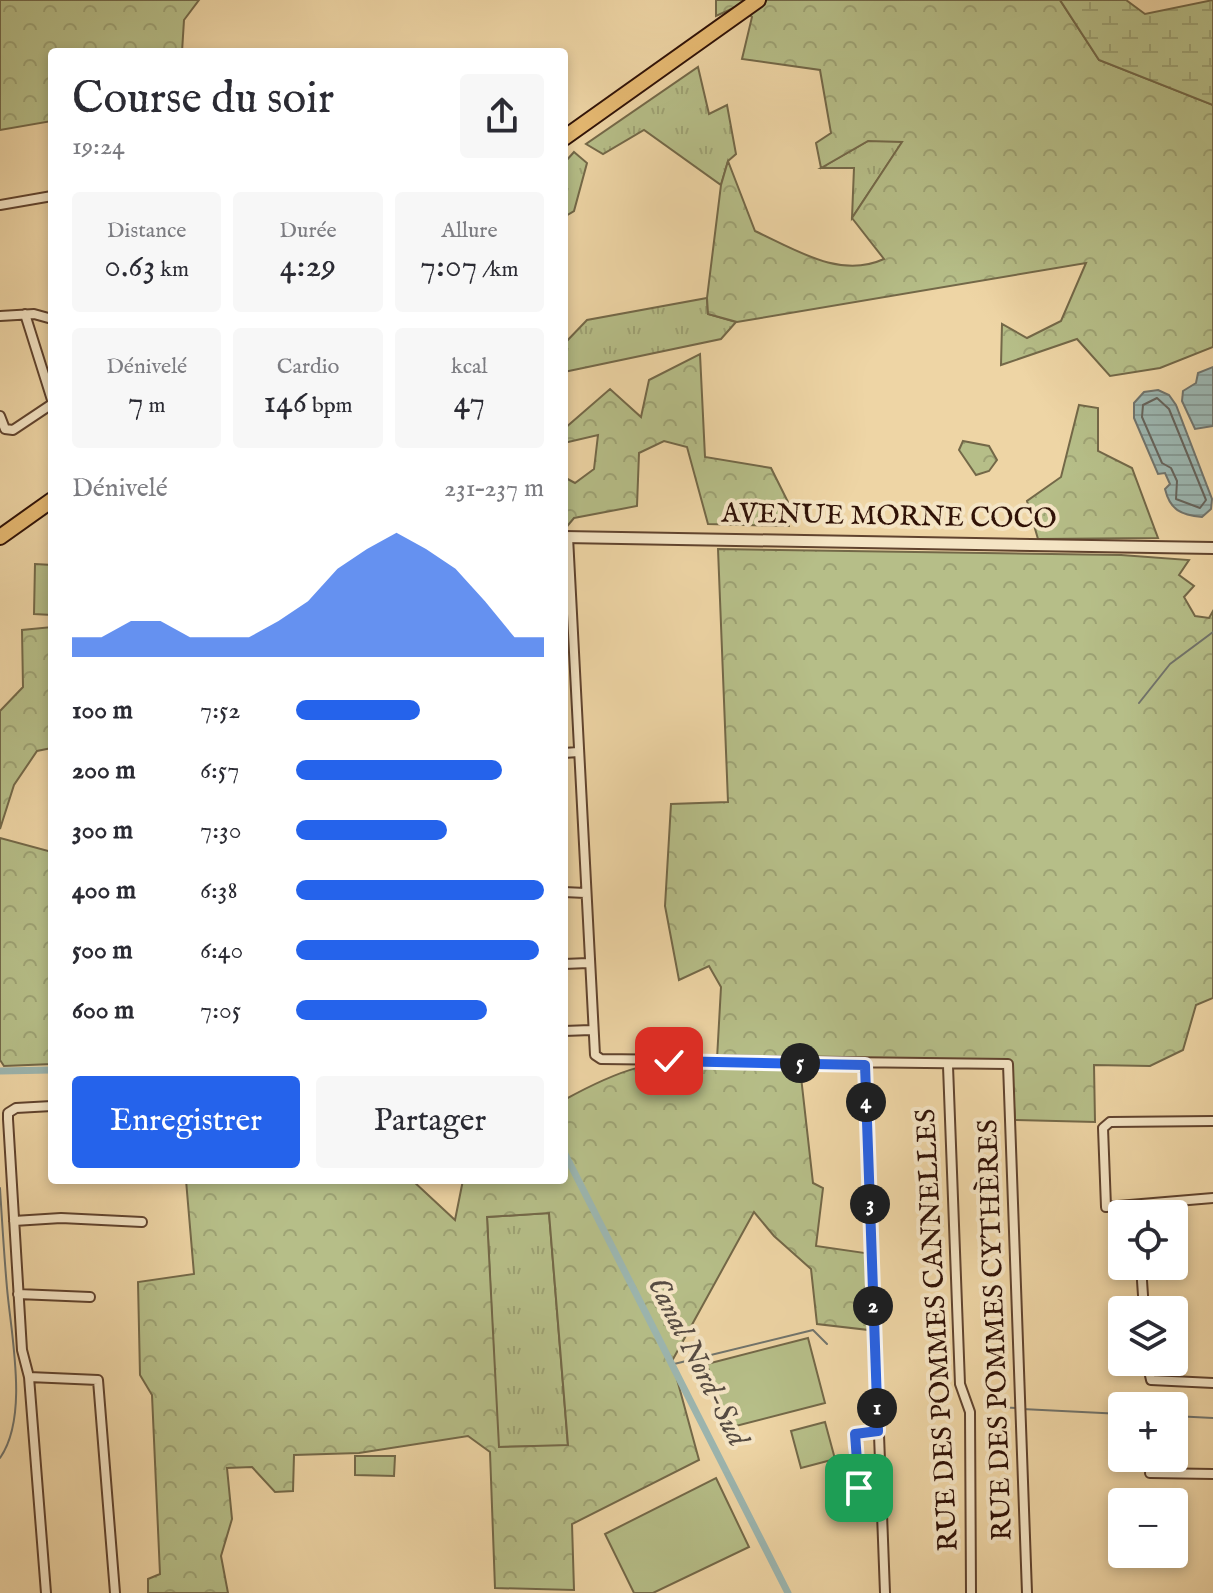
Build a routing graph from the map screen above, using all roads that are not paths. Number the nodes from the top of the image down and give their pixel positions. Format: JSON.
{"nodes":[{"id":1,"x":758,"y":0,"type":"edge"},
{"id":2,"x":568,"y":135,"type":"edge"},
{"id":3,"x":48,"y":197,"type":"edge"},
{"id":4,"x":0,"y":205,"type":"edge"},
{"id":5,"x":25,"y":314,"type":"junction"},
{"id":6,"x":0,"y":316,"type":"edge"},
{"id":7,"x":48,"y":318,"type":"edge"},
{"id":8,"x":48,"y":389,"type":"edge"},
{"id":9,"x":48,"y":405,"type":"edge"},
{"id":10,"x":0,"y":416,"type":"edge"},
{"id":11,"x":48,"y":503,"type":"edge"},
{"id":12,"x":0,"y":537,"type":"edge"},
{"id":13,"x":568,"y":537,"type":"edge"},
{"id":14,"x":1213,"y":548,"type":"edge"},
{"id":15,"x":568,"y":573,"type":"edge"},
{"id":16,"x":578,"y":752,"type":"junction"},
{"id":17,"x":568,"y":753,"type":"edge"},
{"id":18,"x":568,"y":892,"type":"edge"},
{"id":19,"x":585,"y":893,"type":"junction"},
{"id":20,"x":588,"y":963,"type":"junction"},
{"id":21,"x":568,"y":964,"type":"edge"},
{"id":22,"x":591,"y":1030,"type":"junction"},
{"id":23,"x":568,"y":1031,"type":"edge"},
{"id":24,"x":865,"y":1065,"type":"junction"},
{"id":25,"x":948,"y":1066,"type":"junction"},
{"id":26,"x":48,"y":1106,"type":"edge"},
{"id":27,"x":1213,"y":1121,"type":"edge"},
{"id":28,"x":1213,"y":1198,"type":"edge"},
{"id":29,"x":1188,"y":1202,"type":"edge"},
{"id":30,"x":1108,"y":1207,"type":"edge"},
{"id":31,"x":14,"y":1221,"type":"junction"},
{"id":32,"x":142,"y":1222,"type":"dead end"},
{"id":33,"x":18,"y":1294,"type":"junction"},
{"id":34,"x":90,"y":1297,"type":"dead end"},
{"id":35,"x":1150,"y":1376,"type":"edge"},
{"id":36,"x":29,"y":1377,"type":"junction"},
{"id":37,"x":1213,"y":1383,"type":"edge"},
{"id":38,"x":878,"y":1431,"type":"junction"},
{"id":39,"x":1150,"y":1473,"type":"dead end"},
{"id":40,"x":1213,"y":1474,"type":"edge"},
{"id":41,"x":868,"y":1487,"type":"dead end"},
{"id":42,"x":46,"y":1593,"type":"edge"},
{"id":43,"x":115,"y":1593,"type":"edge"},
{"id":44,"x":885,"y":1593,"type":"edge"},
{"id":45,"x":971,"y":1593,"type":"edge"},
{"id":46,"x":1027,"y":1593,"type":"edge"}],
"edges":[{"from":1,"to":2,"type":"main road"},
{"from":3,"to":4,"type":"street"},
{"from":5,"to":6,"type":"street"},
{"from":5,"to":7,"type":"street"},
{"from":5,"to":8,"type":"street"},
{"from":9,"to":10,"type":"street"},
{"from":11,"to":12,"type":"main road"},
{"from":13,"to":14,"type":"street","name":"AVENUE MORNE COCO"},
{"from":15,"to":16,"type":"street"},
{"from":16,"to":17,"type":"street"},
{"from":16,"to":19,"type":"street"},
{"from":18,"to":19,"type":"street"},
{"from":19,"to":20,"type":"street"},
{"from":20,"to":21,"type":"street"},
{"from":20,"to":22,"type":"street"},
{"from":22,"to":23,"type":"street"},
{"from":22,"to":24,"type":"street"},
{"from":24,"to":25,"type":"street"},
{"from":24,"to":38,"type":"street"},
{"from":25,"to":45,"type":"street","name":"RUE DES POMMES CANNELLES"},
{"from":25,"to":46,"type":"street","name":"RUE DES POMMES CYTHÈRES"},
{"from":26,"to":31,"type":"street"},
{"from":27,"to":30,"type":"street"},
{"from":28,"to":29,"type":"street"},
{"from":31,"to":32,"type":"street"},
{"from":31,"to":33,"type":"street"},
{"from":33,"to":34,"type":"street"},
{"from":33,"to":36,"type":"street"},
{"from":35,"to":37,"type":"street"},
{"from":36,"to":42,"type":"street"},
{"from":36,"to":43,"type":"street"},
{"from":38,"to":41,"type":"street"},
{"from":38,"to":44,"type":"street"},
{"from":39,"to":40,"type":"street"}]}
